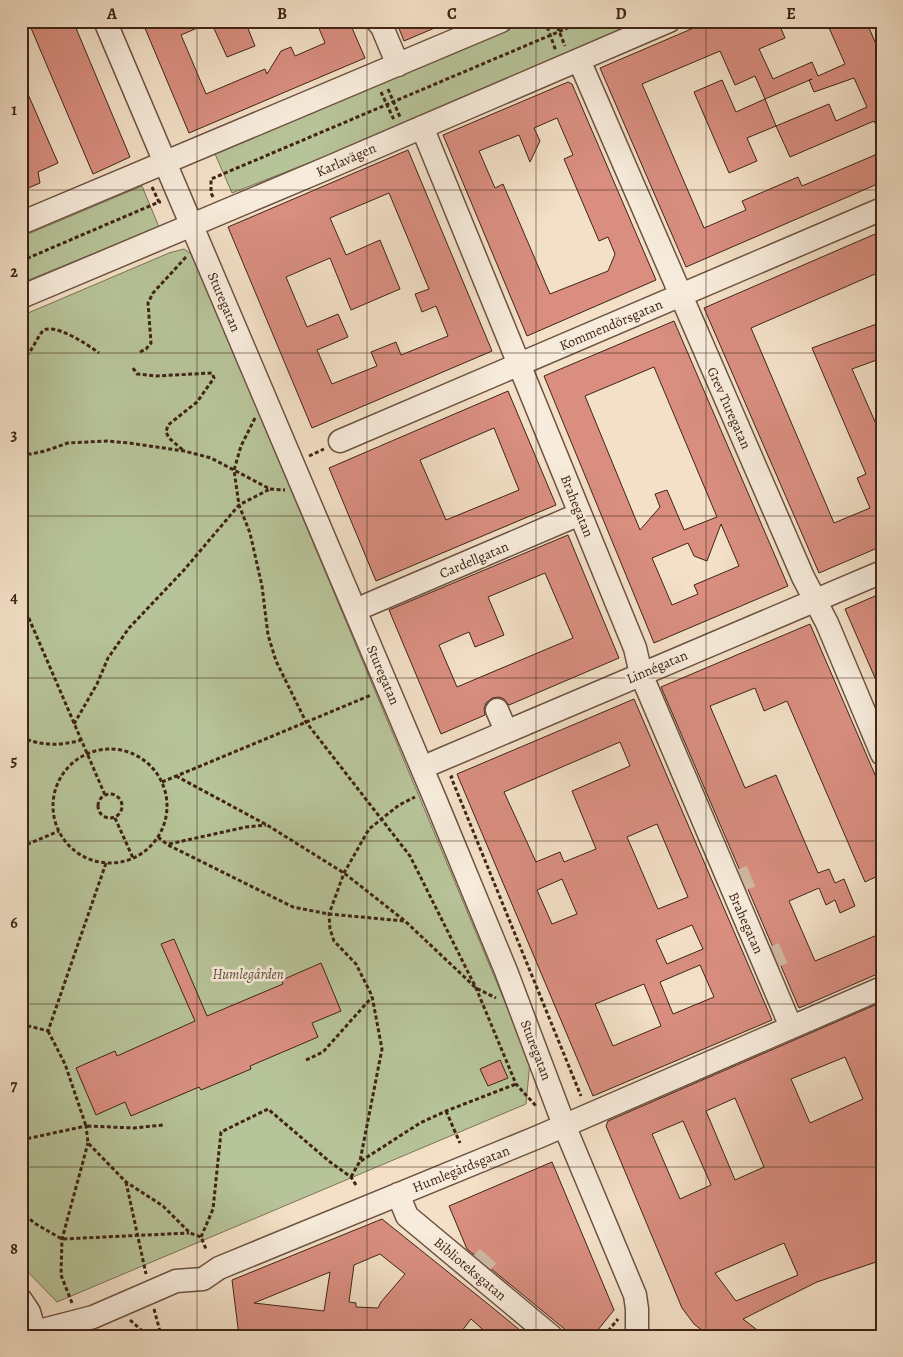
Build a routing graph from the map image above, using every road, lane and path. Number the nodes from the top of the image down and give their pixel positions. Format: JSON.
{"nodes":[{"id":1,"x":105,"y":21,"type":"edge"},
{"id":2,"x":121,"y":21,"type":"edge"},
{"id":3,"x":377,"y":21,"type":"edge"},
{"id":4,"x":501,"y":21,"type":"edge"},
{"id":5,"x":545,"y":21,"type":"edge"},
{"id":6,"x":555,"y":21,"type":"edge"},
{"id":7,"x":584,"y":21,"type":"edge"},
{"id":8,"x":670,"y":21,"type":"edge"},
{"id":9,"x":559,"y":32,"type":"junction"},
{"id":10,"x":550,"y":36,"type":"junction"},
{"id":11,"x":570,"y":60,"type":"junction"},
{"id":12,"x":398,"y":65,"type":"junction"},
{"id":13,"x":378,"y":84,"type":"dead end"},
{"id":14,"x":387,"y":105,"type":"junction"},
{"id":15,"x":395,"y":123,"type":"dead end"},
{"id":16,"x":422,"y":127,"type":"junction"},
{"id":17,"x":171,"y":160,"type":"junction"},
{"id":18,"x":150,"y":182,"type":"dead end"},
{"id":19,"x":211,"y":193,"type":"dead end"},
{"id":20,"x":159,"y":202,"type":"junction"},
{"id":21,"x":167,"y":205,"type":"dead end"},
{"id":22,"x":162,"y":208,"type":"dead end"},
{"id":23,"x":882,"y":209,"type":"edge"},
{"id":24,"x":21,"y":223,"type":"edge"},
{"id":25,"x":198,"y":223,"type":"junction"},
{"id":26,"x":190,"y":252,"type":"dead end"},
{"id":27,"x":21,"y":261,"type":"edge"},
{"id":28,"x":680,"y":295,"type":"junction"},
{"id":29,"x":21,"y":297,"type":"edge"},
{"id":30,"x":140,"y":352,"type":"dead end"},
{"id":31,"x":99,"y":353,"type":"dead end"},
{"id":32,"x":21,"y":360,"type":"edge"},
{"id":33,"x":519,"y":365,"type":"junction"},
{"id":34,"x":133,"y":368,"type":"dead end"},
{"id":35,"x":257,"y":415,"type":"dead end"},
{"id":36,"x":340,"y":441,"type":"joint"},
{"id":37,"x":184,"y":451,"type":"junction"},
{"id":38,"x":21,"y":454,"type":"edge"},
{"id":39,"x":303,"y":458,"type":"junction"},
{"id":40,"x":234,"y":470,"type":"junction"},
{"id":41,"x":239,"y":505,"type":"junction"},
{"id":42,"x":580,"y":514,"type":"junction"},
{"id":43,"x":882,"y":572,"type":"edge"},
{"id":44,"x":815,"y":599,"type":"junction"},
{"id":45,"x":21,"y":600,"type":"edge"},
{"id":46,"x":367,"y":605,"type":"junction"},
{"id":47,"x":641,"y":674,"type":"junction"},
{"id":48,"x":372,"y":695,"type":"dead end"},
{"id":49,"x":497,"y":710,"type":"dead end"},
{"id":50,"x":306,"y":722,"type":"junction"},
{"id":51,"x":74,"y":724,"type":"junction"},
{"id":52,"x":506,"y":731,"type":"junction"},
{"id":53,"x":21,"y":737,"type":"edge"},
{"id":54,"x":81,"y":740,"type":"junction"},
{"id":55,"x":88,"y":754,"type":"junction"},
{"id":56,"x":882,"y":754,"type":"edge"},
{"id":57,"x":433,"y":763,"type":"junction"},
{"id":58,"x":456,"y":773,"type":"dead end"},
{"id":59,"x":176,"y":776,"type":"junction"},
{"id":60,"x":162,"y":782,"type":"junction"},
{"id":61,"x":423,"y":794,"type":"dead end"},
{"id":62,"x":105,"y":795,"type":"junction"},
{"id":63,"x":115,"y":818,"type":"junction"},
{"id":64,"x":380,"y":819,"type":"junction"},
{"id":65,"x":267,"y":825,"type":"junction"},
{"id":66,"x":59,"y":831,"type":"junction"},
{"id":67,"x":158,"y":838,"type":"junction"},
{"id":68,"x":21,"y":843,"type":"edge"},
{"id":69,"x":168,"y":844,"type":"junction"},
{"id":70,"x":26,"y":845,"type":"junction"},
{"id":71,"x":21,"y":847,"type":"edge"},
{"id":72,"x":133,"y":858,"type":"junction"},
{"id":73,"x":106,"y":863,"type":"junction"},
{"id":74,"x":344,"y":873,"type":"junction"},
{"id":75,"x":329,"y":914,"type":"junction"},
{"id":76,"x":405,"y":921,"type":"junction"},
{"id":77,"x":476,"y":988,"type":"junction"},
{"id":78,"x":882,"y":988,"type":"edge"},
{"id":79,"x":372,"y":996,"type":"junction"},
{"id":80,"x":21,"y":1024,"type":"edge"},
{"id":81,"x":791,"y":1027,"type":"junction"},
{"id":82,"x":48,"y":1031,"type":"junction"},
{"id":83,"x":306,"y":1060,"type":"dead end"},
{"id":84,"x":516,"y":1084,"type":"junction"},
{"id":85,"x":581,"y":1096,"type":"dead end"},
{"id":86,"x":540,"y":1110,"type":"dead end"},
{"id":87,"x":446,"y":1111,"type":"junction"},
{"id":88,"x":570,"y":1123,"type":"junction"},
{"id":89,"x":163,"y":1125,"type":"dead end"},
{"id":90,"x":86,"y":1126,"type":"junction"},
{"id":91,"x":21,"y":1140,"type":"edge"},
{"id":92,"x":88,"y":1143,"type":"junction"},
{"id":93,"x":460,"y":1143,"type":"dead end"},
{"id":94,"x":360,"y":1161,"type":"junction"},
{"id":95,"x":352,"y":1177,"type":"junction"},
{"id":96,"x":126,"y":1182,"type":"junction"},
{"id":97,"x":356,"y":1185,"type":"dead end"},
{"id":98,"x":398,"y":1194,"type":"junction"},
{"id":99,"x":21,"y":1210,"type":"edge"},
{"id":100,"x":190,"y":1233,"type":"junction"},
{"id":101,"x":137,"y":1235,"type":"junction"},
{"id":102,"x":201,"y":1238,"type":"junction"},
{"id":103,"x":62,"y":1239,"type":"junction"},
{"id":104,"x":206,"y":1250,"type":"dead end"},
{"id":105,"x":145,"y":1268,"type":"dead end"},
{"id":106,"x":21,"y":1300,"type":"edge"},
{"id":107,"x":73,"y":1306,"type":"dead end"},
{"id":108,"x":154,"y":1306,"type":"dead end"},
{"id":109,"x":126,"y":1317,"type":"dead end"},
{"id":110,"x":619,"y":1317,"type":"dead end"},
{"id":111,"x":103,"y":1333,"type":"dead end"},
{"id":112,"x":36,"y":1334,"type":"edge"},
{"id":113,"x":147,"y":1335,"type":"edge"},
{"id":114,"x":160,"y":1335,"type":"edge"},
{"id":115,"x":198,"y":1336,"type":"edge"},
{"id":116,"x":551,"y":1336,"type":"edge"},
{"id":117,"x":604,"y":1336,"type":"edge"},
{"id":118,"x":637,"y":1336,"type":"edge"},
{"id":119,"x":652,"y":1336,"type":"edge"}],
"edges":[{"from":1,"to":17,"type":"street","name":"Sturegatan"},
{"from":2,"to":17,"type":"street","name":"Sturegatan"},
{"from":3,"to":12,"type":"street"},
{"from":4,"to":12,"type":"street"},
{"from":5,"to":10,"type":"path"},
{"from":6,"to":9,"type":"path"},
{"from":7,"to":9,"type":"path"},
{"from":8,"to":11,"type":"street","name":"Karlavägen"},
{"from":9,"to":10,"type":"path"},
{"from":9,"to":11,"type":"path"},
{"from":10,"to":11,"type":"path"},
{"from":10,"to":14,"type":"path"},
{"from":11,"to":16,"type":"street","name":"Karlavägen"},
{"from":11,"to":28,"type":"street","name":"Grev Turegatan"},
{"from":12,"to":17,"type":"street"},
{"from":13,"to":14,"type":"path"},
{"from":14,"to":15,"type":"path"},
{"from":14,"to":19,"type":"path"},
{"from":16,"to":25,"type":"street","name":"Karlavägen"},
{"from":16,"to":33,"type":"street","name":"Brahegatan"},
{"from":17,"to":24,"type":"street"},
{"from":17,"to":25,"type":"street","name":"Sturegatan"},
{"from":18,"to":20,"type":"path"},
{"from":20,"to":21,"type":"path"},
{"from":20,"to":22,"type":"path"},
{"from":20,"to":27,"type":"path"},
{"from":23,"to":28,"type":"street","name":"Kommendörsgatan"},
{"from":25,"to":29,"type":"street","name":"Karlavägen"},
{"from":25,"to":39,"type":"street","name":"Sturegatan"},
{"from":25,"to":88,"type":"street","name":"Sturegatan"},
{"from":26,"to":30,"type":"path"},
{"from":28,"to":33,"type":"street","name":"Kommendörsgatan"},
{"from":28,"to":44,"type":"street","name":"Grev Turegatan"},
{"from":31,"to":32,"type":"path"},
{"from":33,"to":36,"type":"street","name":"Kommendörsgatan"},
{"from":33,"to":42,"type":"street","name":"Brahegatan"},
{"from":34,"to":37,"type":"path"},
{"from":35,"to":40,"type":"path"},
{"from":36,"to":39,"type":"path"},
{"from":37,"to":38,"type":"path"},
{"from":37,"to":40,"type":"path"},
{"from":39,"to":46,"type":"street","name":"Sturegatan"},
{"from":40,"to":41,"type":"path"},
{"from":40,"to":41,"type":"path"},
{"from":41,"to":50,"type":"path"},
{"from":41,"to":51,"type":"path"},
{"from":42,"to":46,"type":"street","name":"Cardellgatan"},
{"from":42,"to":47,"type":"street","name":"Brahegatan"},
{"from":43,"to":44,"type":"street","name":"Linnégatan"},
{"from":44,"to":47,"type":"street","name":"Linnégatan"},
{"from":44,"to":56,"type":"street","name":"Grev Turegatan"},
{"from":45,"to":51,"type":"path"},
{"from":46,"to":57,"type":"street","name":"Sturegatan"},
{"from":47,"to":52,"type":"street","name":"Linnégatan"},
{"from":47,"to":81,"type":"street","name":"Brahegatan"},
{"from":48,"to":50,"type":"path"},
{"from":49,"to":52,"type":"street"},
{"from":50,"to":59,"type":"path"},
{"from":50,"to":64,"type":"path"},
{"from":51,"to":54,"type":"path"},
{"from":52,"to":57,"type":"street","name":"Linnégatan"},
{"from":53,"to":54,"type":"path"},
{"from":54,"to":55,"type":"path"},
{"from":55,"to":60,"type":"path"},
{"from":55,"to":62,"type":"path"},
{"from":55,"to":66,"type":"path"},
{"from":57,"to":88,"type":"street","name":"Sturegatan"},
{"from":58,"to":85,"type":"path","name":"Sturegatan"},
{"from":59,"to":60,"type":"path"},
{"from":59,"to":65,"type":"path"},
{"from":60,"to":67,"type":"path"},
{"from":61,"to":64,"type":"path"},
{"from":62,"to":63,"type":"path"},
{"from":62,"to":63,"type":"path"},
{"from":63,"to":72,"type":"path"},
{"from":64,"to":74,"type":"path"},
{"from":64,"to":77,"type":"path"},
{"from":65,"to":69,"type":"path"},
{"from":65,"to":74,"type":"path"},
{"from":66,"to":70,"type":"path"},
{"from":66,"to":73,"type":"path"},
{"from":67,"to":69,"type":"path"},
{"from":67,"to":72,"type":"path"},
{"from":68,"to":70,"type":"path"},
{"from":69,"to":75,"type":"path"},
{"from":70,"to":71,"type":"path"},
{"from":72,"to":73,"type":"path"},
{"from":73,"to":82,"type":"path"},
{"from":74,"to":75,"type":"path"},
{"from":74,"to":76,"type":"path"},
{"from":75,"to":76,"type":"path"},
{"from":75,"to":79,"type":"path"},
{"from":76,"to":77,"type":"path"},
{"from":77,"to":84,"type":"path"},
{"from":78,"to":81,"type":"street","name":"Humlegårdsgatan"},
{"from":79,"to":83,"type":"path"},
{"from":79,"to":94,"type":"path"},
{"from":80,"to":82,"type":"path"},
{"from":81,"to":88,"type":"street","name":"Humlegårdsgatan"},
{"from":82,"to":90,"type":"path"},
{"from":84,"to":86,"type":"path"},
{"from":84,"to":87,"type":"path"},
{"from":87,"to":93,"type":"path"},
{"from":87,"to":94,"type":"path"},
{"from":88,"to":98,"type":"street","name":"Humlegårdsgatan"},
{"from":88,"to":118,"type":"street","name":"Sturegatan"},
{"from":88,"to":119,"type":"street","name":"Sturegatan"},
{"from":89,"to":90,"type":"path"},
{"from":90,"to":91,"type":"path"},
{"from":90,"to":92,"type":"path"},
{"from":92,"to":96,"type":"path"},
{"from":92,"to":103,"type":"path"},
{"from":94,"to":95,"type":"path"},
{"from":95,"to":97,"type":"path"},
{"from":95,"to":102,"type":"path"},
{"from":96,"to":100,"type":"path"},
{"from":96,"to":101,"type":"path"},
{"from":98,"to":112,"type":"street","name":"Humlegårdsgatan"},
{"from":98,"to":116,"type":"street","name":"Biblioteksgatan"},
{"from":99,"to":103,"type":"path"},
{"from":100,"to":101,"type":"path"},
{"from":100,"to":102,"type":"path"},
{"from":101,"to":103,"type":"path"},
{"from":101,"to":105,"type":"path"},
{"from":102,"to":104,"type":"path"},
{"from":103,"to":107,"type":"path"},
{"from":106,"to":112,"type":"street"},
{"from":108,"to":114,"type":"path"},
{"from":109,"to":113,"type":"path"},
{"from":110,"to":117,"type":"path"},
{"from":111,"to":113,"type":"path"},
{"from":113,"to":114,"type":"path"},
{"from":114,"to":115,"type":"path"}]}
